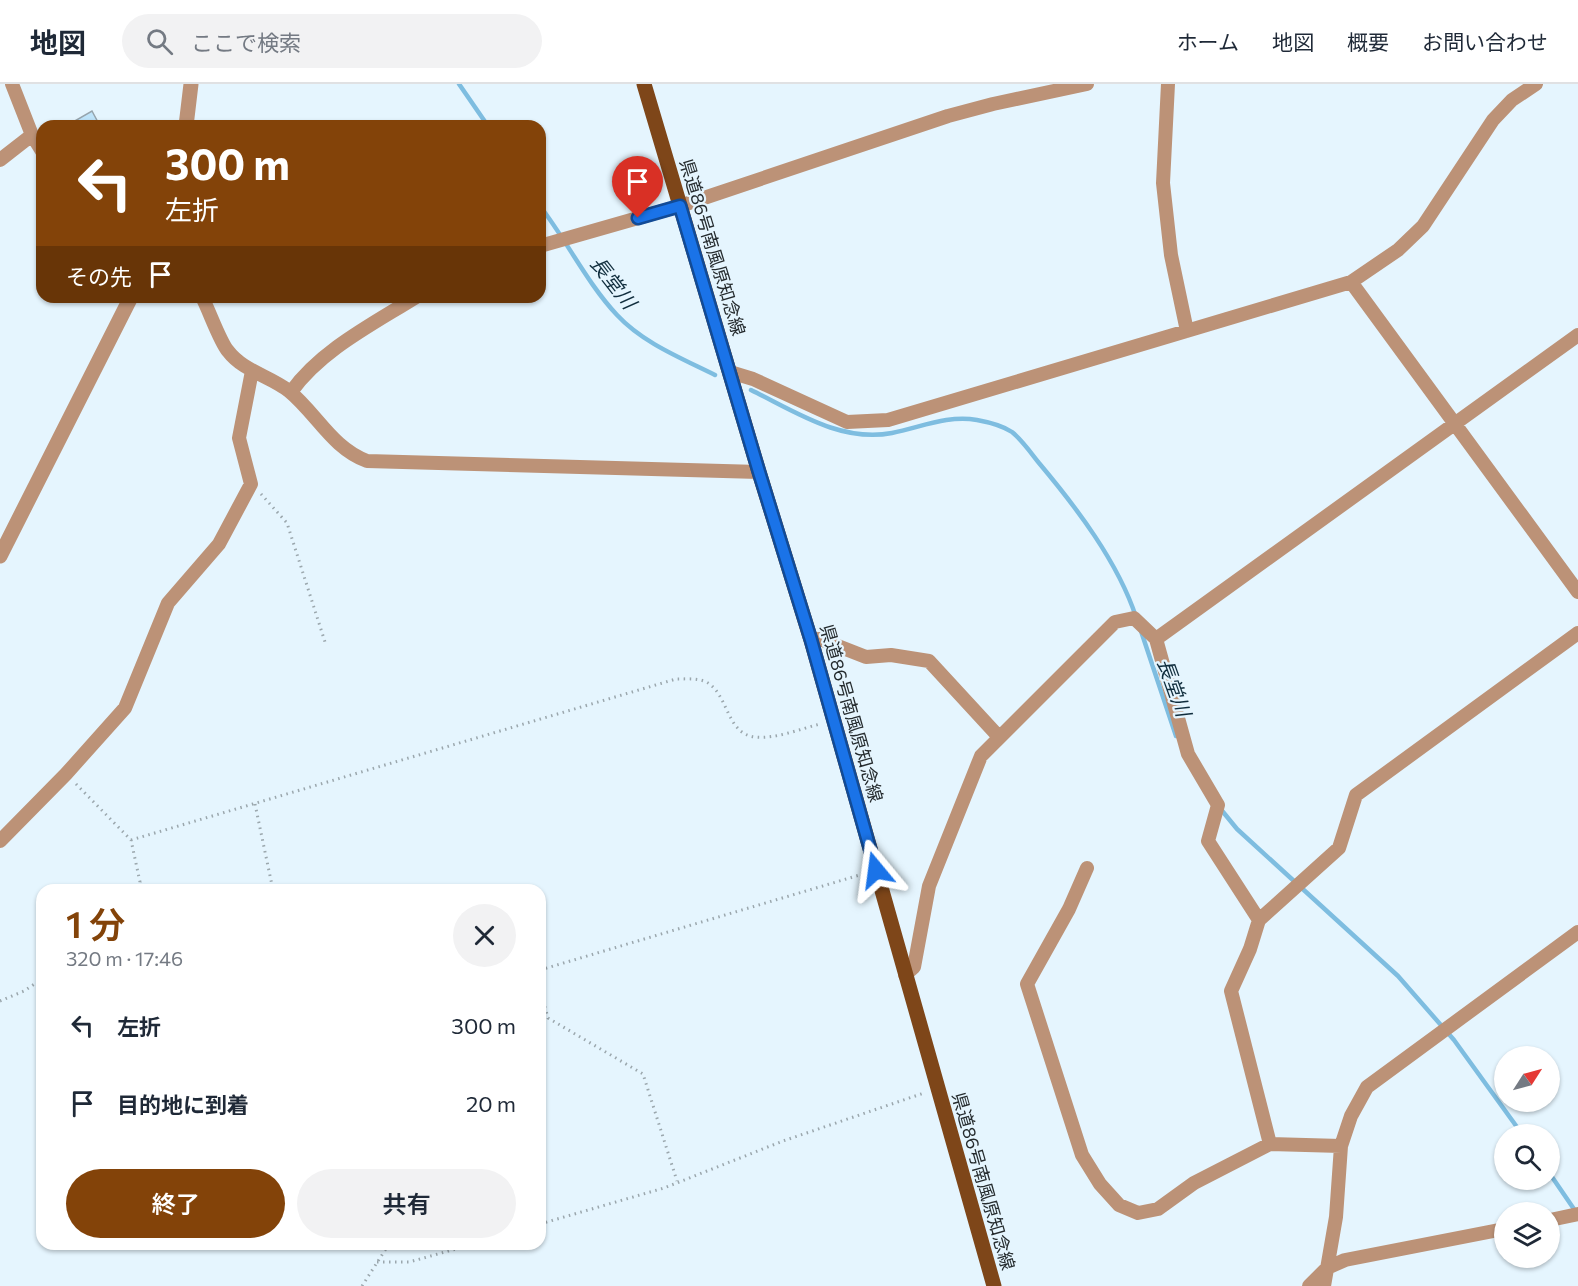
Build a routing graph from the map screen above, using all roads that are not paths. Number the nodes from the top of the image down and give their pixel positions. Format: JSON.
{"nodes":[{"id":1,"x":12,"y":84,"type":"edge"},
{"id":2,"x":191,"y":84,"type":"edge"},
{"id":3,"x":644,"y":84,"type":"edge"},
{"id":4,"x":1088,"y":84,"type":"edge"},
{"id":5,"x":1168,"y":84,"type":"edge"},
{"id":6,"x":1536,"y":84,"type":"edge"},
{"id":7,"x":187,"y":120,"type":"edge"},
{"id":8,"x":32,"y":135,"type":"junction"},
{"id":9,"x":36,"y":141,"type":"edge"},
{"id":10,"x":0,"y":160,"type":"edge"},
{"id":11,"x":680,"y":206,"type":"junction"},
{"id":12,"x":546,"y":244,"type":"edge"},
{"id":13,"x":1351,"y":282,"type":"junction"},
{"id":14,"x":128,"y":303,"type":"edge"},
{"id":15,"x":205,"y":303,"type":"edge"},
{"id":16,"x":407,"y":303,"type":"edge"},
{"id":17,"x":1187,"y":331,"type":"junction"},
{"id":18,"x":1578,"y":335,"type":"edge"},
{"id":19,"x":252,"y":370,"type":"junction"},
{"id":20,"x":730,"y":372,"type":"junction"},
{"id":21,"x":291,"y":392,"type":"junction"},
{"id":22,"x":1455,"y":424,"type":"junction"},
{"id":23,"x":759,"y":472,"type":"junction"},
{"id":24,"x":0,"y":555,"type":"edge"},
{"id":25,"x":1578,"y":592,"type":"edge"},
{"id":26,"x":1578,"y":633,"type":"edge"},
{"id":27,"x":1156,"y":639,"type":"junction"},
{"id":28,"x":811,"y":640,"type":"junction"},
{"id":29,"x":999,"y":736,"type":"junction"},
{"id":30,"x":0,"y":841,"type":"edge"},
{"id":31,"x":1087,"y":868,"type":"dead end"},
{"id":32,"x":1259,"y":920,"type":"junction"},
{"id":33,"x":1578,"y":932,"type":"edge"},
{"id":34,"x":905,"y":975,"type":"junction"},
{"id":35,"x":1270,"y":1144,"type":"junction"},
{"id":36,"x":1341,"y":1146,"type":"junction"},
{"id":37,"x":1578,"y":1215,"type":"edge"},
{"id":38,"x":1560,"y":1218,"type":"edge"},
{"id":39,"x":1494,"y":1231,"type":"edge"},
{"id":40,"x":1327,"y":1268,"type":"junction"},
{"id":41,"x":994,"y":1286,"type":"edge"},
{"id":42,"x":1309,"y":1286,"type":"edge"},
{"id":43,"x":1324,"y":1286,"type":"edge"}],
"edges":[{"from":1,"to":8,"type":"street"},
{"from":2,"to":7,"type":"street"},
{"from":3,"to":11,"type":"main road","name":"県道86号南風原知念線"},
{"from":4,"to":11,"type":"street"},
{"from":5,"to":17,"type":"street"},
{"from":6,"to":13,"type":"street"},
{"from":8,"to":9,"type":"street"},
{"from":8,"to":10,"type":"street"},
{"from":11,"to":12,"type":"street"},
{"from":11,"to":20,"type":"main road","name":"県道86号南風原知念線"},
{"from":13,"to":17,"type":"street"},
{"from":13,"to":22,"type":"street"},
{"from":14,"to":24,"type":"street"},
{"from":15,"to":19,"type":"street"},
{"from":16,"to":21,"type":"street"},
{"from":17,"to":20,"type":"street"},
{"from":18,"to":22,"type":"street"},
{"from":19,"to":21,"type":"street"},
{"from":19,"to":30,"type":"street"},
{"from":20,"to":23,"type":"main road","name":"県道86号南風原知念線"},
{"from":21,"to":23,"type":"street"},
{"from":22,"to":25,"type":"street"},
{"from":22,"to":27,"type":"street"},
{"from":23,"to":28,"type":"main road","name":"県道86号南風原知念線"},
{"from":26,"to":32,"type":"street"},
{"from":27,"to":29,"type":"street"},
{"from":27,"to":32,"type":"street"},
{"from":28,"to":29,"type":"street"},
{"from":28,"to":34,"type":"main road","name":"県道86号南風原知念線"},
{"from":29,"to":34,"type":"street"},
{"from":31,"to":35,"type":"street"},
{"from":32,"to":35,"type":"street"},
{"from":33,"to":36,"type":"street"},
{"from":34,"to":41,"type":"main road","name":"県道86号南風原知念線"},
{"from":35,"to":36,"type":"street"},
{"from":36,"to":40,"type":"street"},
{"from":37,"to":38,"type":"street"},
{"from":39,"to":40,"type":"street"},
{"from":40,"to":42,"type":"street"},
{"from":40,"to":43,"type":"street"}]}
